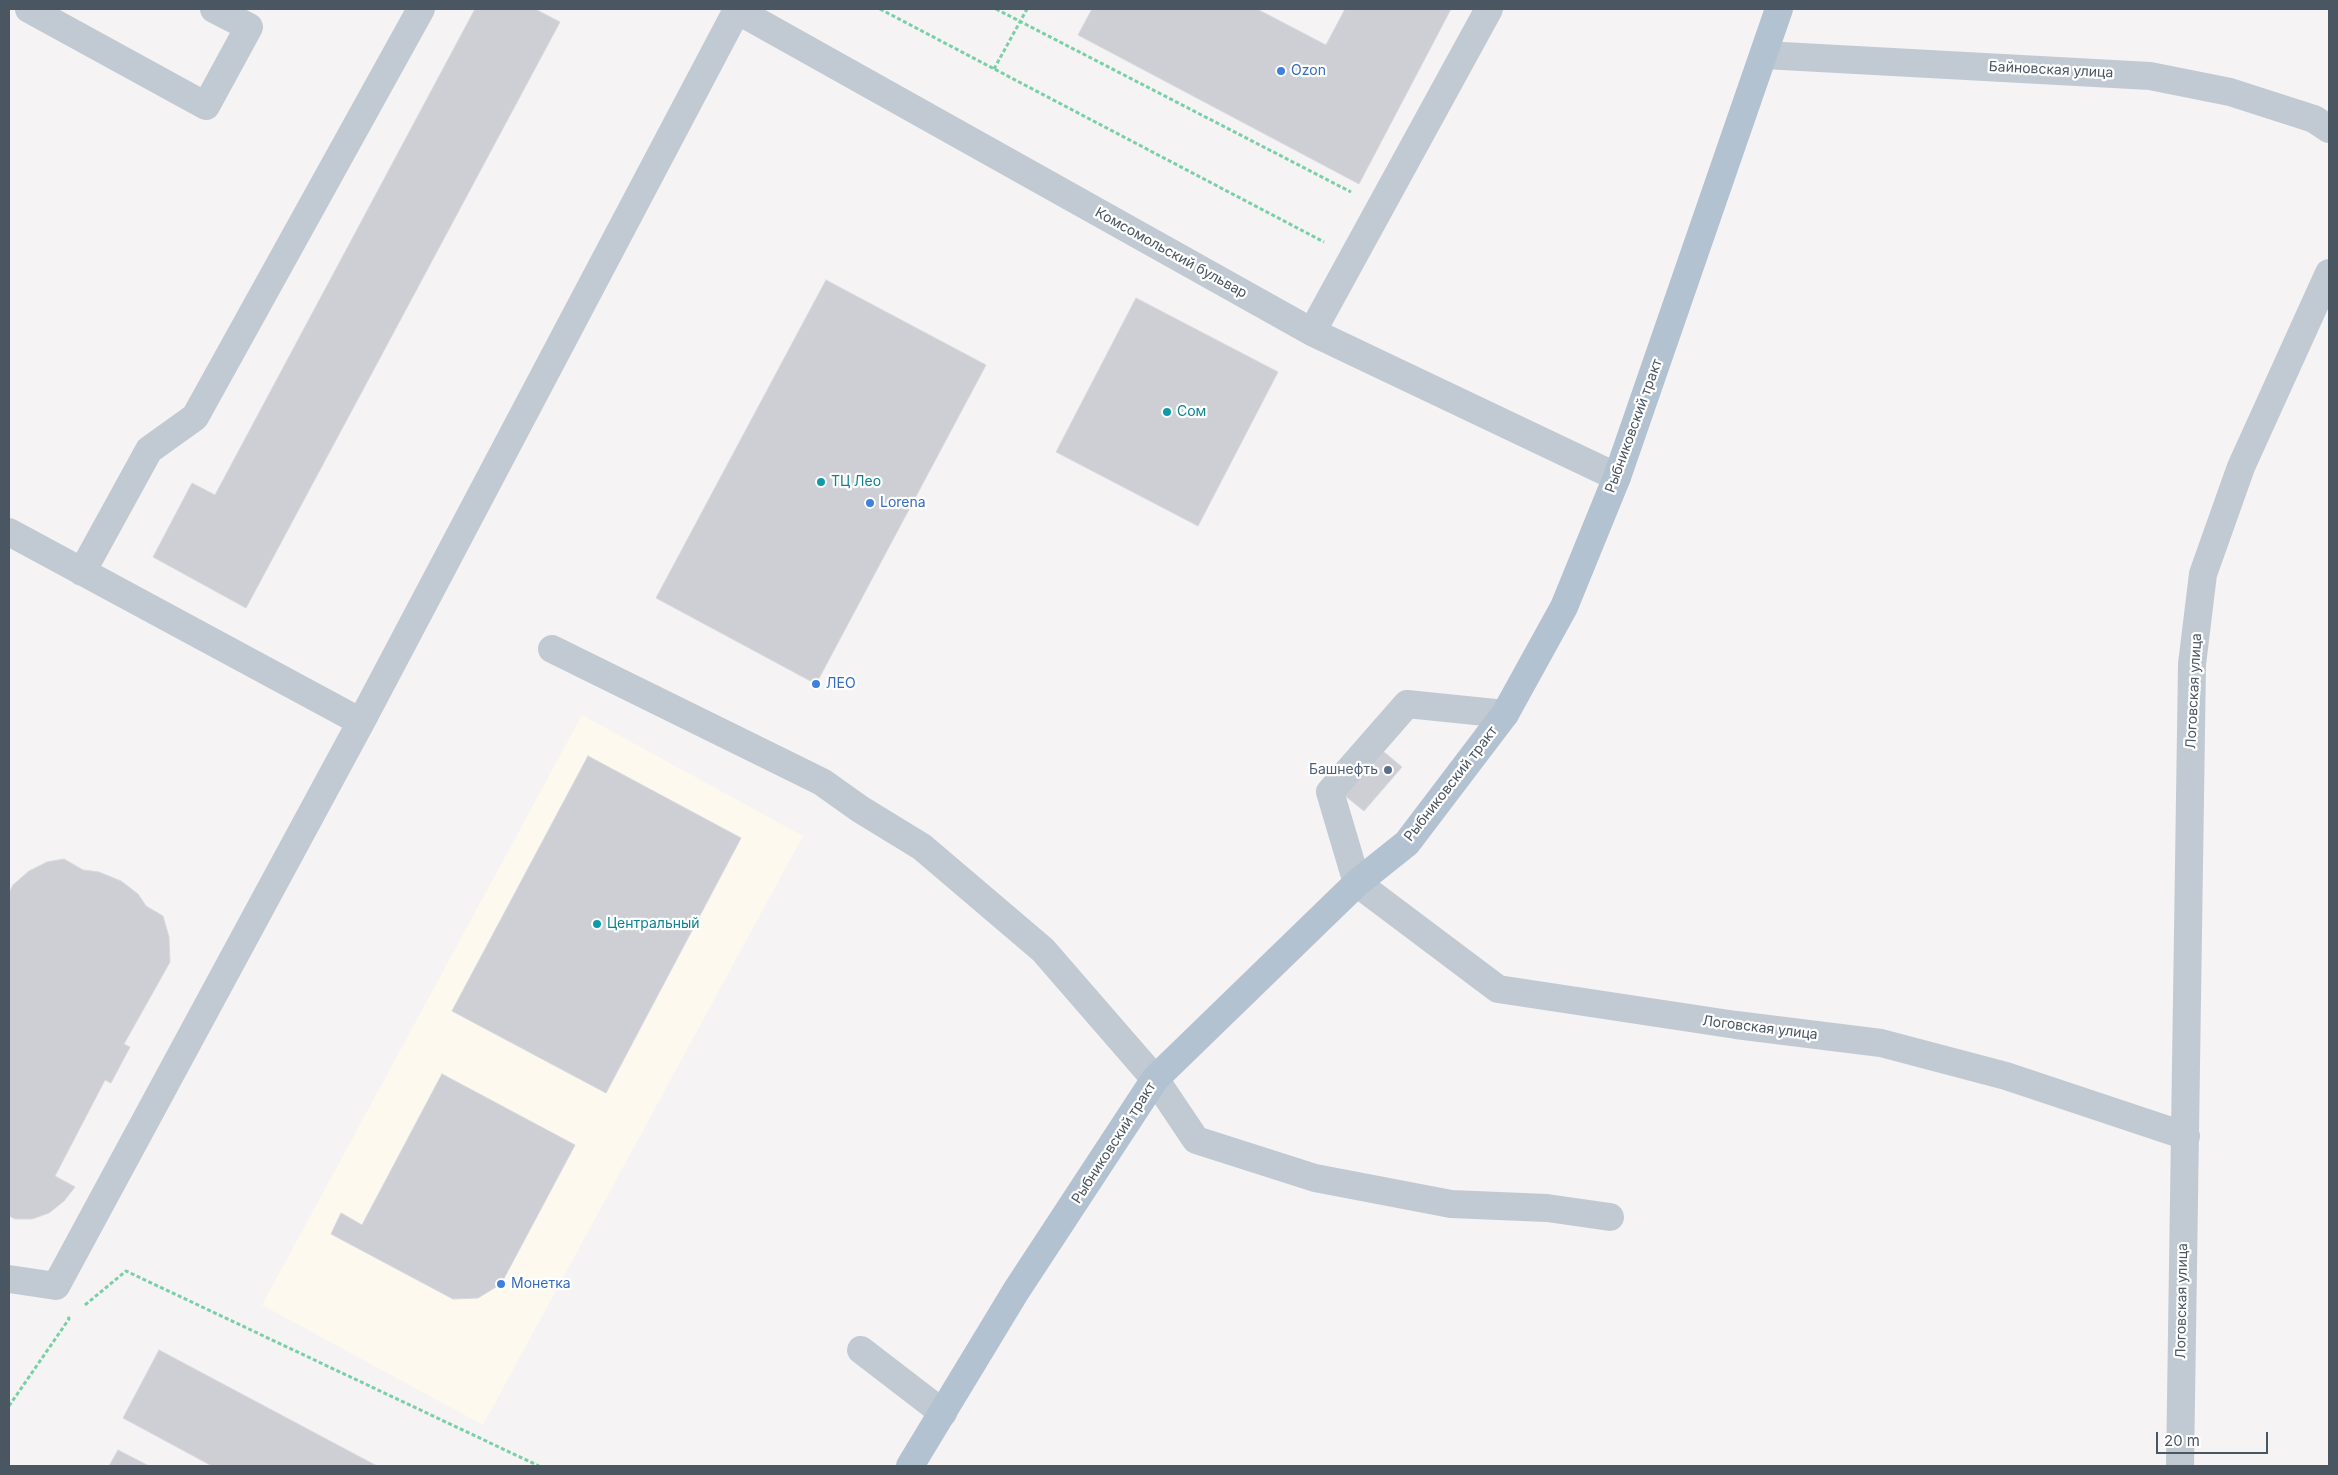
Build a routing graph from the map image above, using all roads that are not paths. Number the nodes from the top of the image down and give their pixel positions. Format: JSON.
{"nodes":[{"id":1,"x":29,"y":9,"type":"edge"},
{"id":2,"x":214,"y":9,"type":"edge"},
{"id":3,"x":420,"y":9,"type":"edge"},
{"id":4,"x":736,"y":9,"type":"edge"},
{"id":5,"x":1489,"y":9,"type":"edge"},
{"id":6,"x":1779,"y":9,"type":"edge"},
{"id":7,"x":1764,"y":55,"type":"junction"},
{"id":8,"x":2329,"y":129,"type":"edge"},
{"id":9,"x":2329,"y":273,"type":"edge"},
{"id":10,"x":1312,"y":332,"type":"junction"},
{"id":11,"x":1617,"y":477,"type":"junction"},
{"id":12,"x":9,"y":532,"type":"edge"},
{"id":13,"x":82,"y":572,"type":"junction"},
{"id":14,"x":552,"y":649,"type":"dead end"},
{"id":15,"x":1505,"y":714,"type":"junction"},
{"id":16,"x":361,"y":722,"type":"junction"},
{"id":17,"x":1357,"y":884,"type":"junction"},
{"id":18,"x":1155,"y":1079,"type":"junction"},
{"id":19,"x":2186,"y":1136,"type":"junction"},
{"id":20,"x":1610,"y":1217,"type":"dead end"},
{"id":21,"x":9,"y":1279,"type":"edge"},
{"id":22,"x":861,"y":1350,"type":"dead end"},
{"id":23,"x":943,"y":1413,"type":"junction"},
{"id":24,"x":910,"y":1466,"type":"edge"},
{"id":25,"x":2180,"y":1466,"type":"edge"}],
"edges":[{"from":1,"to":2,"type":"street"},
{"from":3,"to":13,"type":"street"},
{"from":4,"to":10,"type":"street","name":"Комсомольский бульвар"},
{"from":4,"to":16,"type":"street"},
{"from":5,"to":10,"type":"street"},
{"from":6,"to":7,"type":"main road","name":"Рыбниковский тракт"},
{"from":7,"to":8,"type":"street","name":"Байновская улица"},
{"from":7,"to":11,"type":"main road","name":"Рыбниковский тракт"},
{"from":9,"to":19,"type":"street","name":"Логовская улица"},
{"from":10,"to":11,"type":"street","name":"Комсомольский бульвар"},
{"from":11,"to":15,"type":"main road","name":"Рыбниковский тракт"},
{"from":12,"to":13,"type":"street"},
{"from":13,"to":16,"type":"street"},
{"from":14,"to":18,"type":"street"},
{"from":15,"to":17,"type":"main road","name":"Рыбниковский тракт"},
{"from":15,"to":17,"type":"street"},
{"from":16,"to":21,"type":"street"},
{"from":17,"to":18,"type":"main road","name":"Рыбниковский тракт"},
{"from":17,"to":19,"type":"street","name":"Логовская улица"},
{"from":18,"to":20,"type":"street"},
{"from":18,"to":23,"type":"main road","name":"Рыбниковский тракт"},
{"from":19,"to":25,"type":"street","name":"Логовская улица"},
{"from":22,"to":23,"type":"street"},
{"from":23,"to":24,"type":"main road","name":"Рыбниковский тракт"}]}
